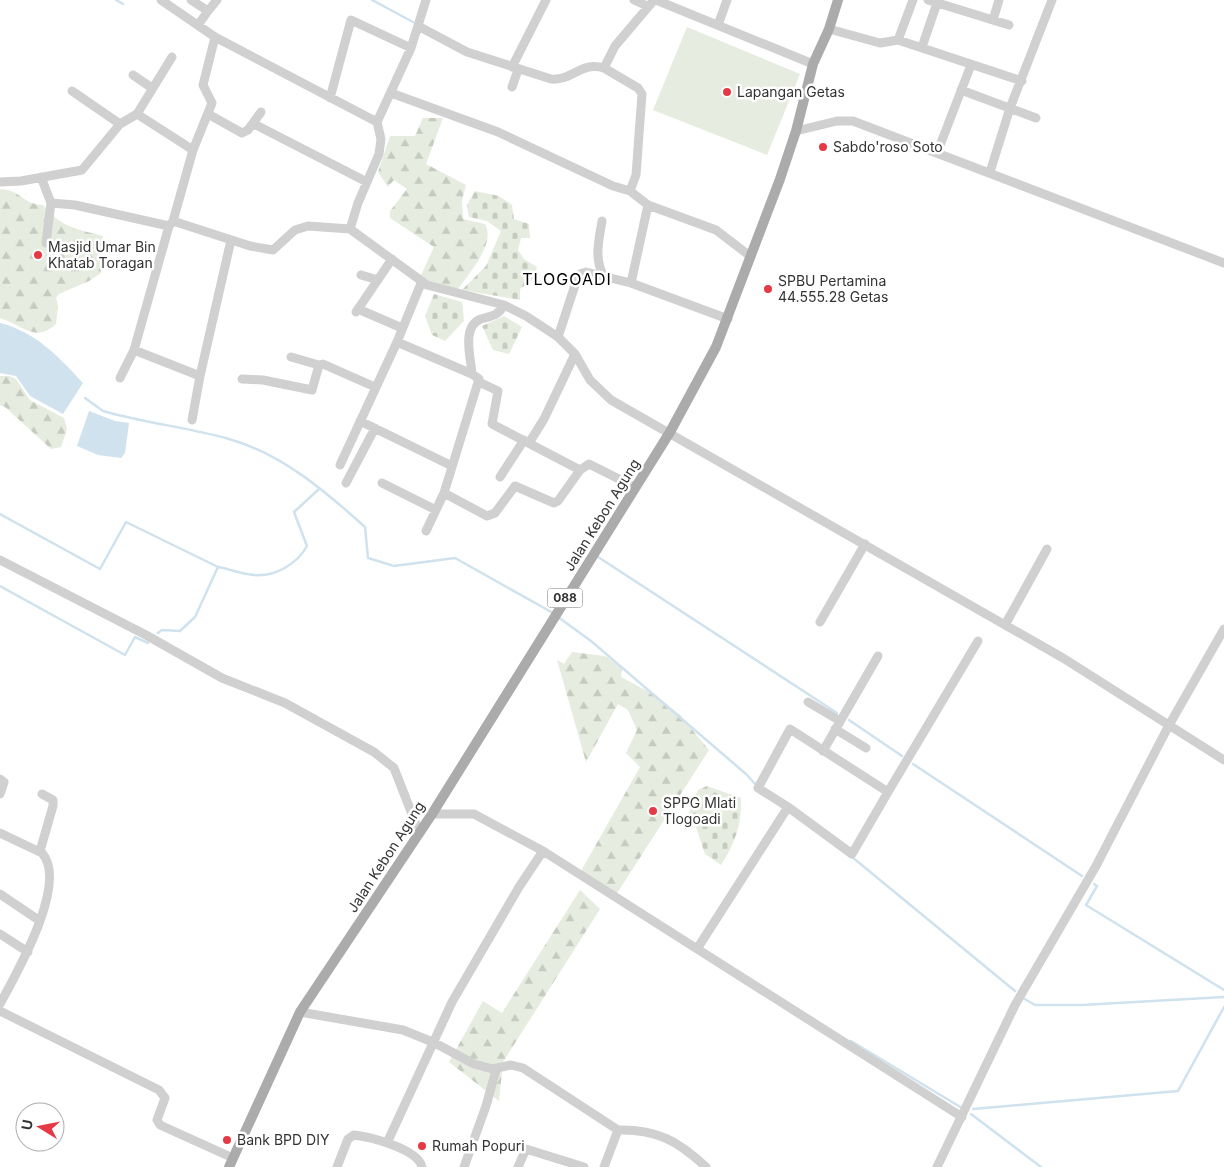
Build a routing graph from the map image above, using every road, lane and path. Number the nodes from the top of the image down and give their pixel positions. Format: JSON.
{"nodes":[{"id":1,"x":161,"y":0,"type":"edge"},
{"id":2,"x":191,"y":0,"type":"edge"},
{"id":3,"x":216,"y":0,"type":"edge"},
{"id":4,"x":426,"y":0,"type":"edge"},
{"id":5,"x":546,"y":0,"type":"edge"},
{"id":6,"x":634,"y":0,"type":"edge"},
{"id":7,"x":727,"y":0,"type":"edge"},
{"id":8,"x":838,"y":0,"type":"edge"},
{"id":9,"x":913,"y":0,"type":"edge"},
{"id":10,"x":928,"y":0,"type":"edge"},
{"id":11,"x":999,"y":0,"type":"edge"},
{"id":12,"x":1052,"y":0,"type":"edge"},
{"id":13,"x":652,"y":2,"type":"edge"},
{"id":14,"x":937,"y":3,"type":"junction"},
{"id":15,"x":208,"y":11,"type":"junction"},
{"id":16,"x":993,"y":20,"type":"junction"},
{"id":17,"x":718,"y":25,"type":"junction"},
{"id":18,"x":1009,"y":25,"type":"dead end"},
{"id":19,"x":198,"y":26,"type":"junction"},
{"id":20,"x":418,"y":26,"type":"junction"},
{"id":21,"x":829,"y":30,"type":"junction"},
{"id":22,"x":215,"y":38,"type":"junction"},
{"id":23,"x":898,"y":40,"type":"junction"},
{"id":24,"x":922,"y":47,"type":"junction"},
{"id":25,"x":411,"y":48,"type":"junction"},
{"id":26,"x":172,"y":56,"type":"dead end"},
{"id":27,"x":813,"y":64,"type":"junction"},
{"id":28,"x":971,"y":65,"type":"junction"},
{"id":29,"x":604,"y":68,"type":"junction"},
{"id":30,"x":515,"y":69,"type":"junction"},
{"id":31,"x":133,"y":75,"type":"dead end"},
{"id":32,"x":1022,"y":81,"type":"junction"},
{"id":33,"x":512,"y":87,"type":"dead end"},
{"id":34,"x":152,"y":88,"type":"junction"},
{"id":35,"x":961,"y":90,"type":"junction"},
{"id":36,"x":72,"y":91,"type":"dead end"},
{"id":37,"x":391,"y":93,"type":"junction"},
{"id":38,"x":330,"y":98,"type":"junction"},
{"id":39,"x":1010,"y":108,"type":"junction"},
{"id":40,"x":261,"y":112,"type":"dead end"},
{"id":41,"x":137,"y":114,"type":"junction"},
{"id":42,"x":208,"y":114,"type":"junction"},
{"id":43,"x":1036,"y":118,"type":"dead end"},
{"id":44,"x":377,"y":122,"type":"junction"},
{"id":45,"x":120,"y":124,"type":"junction"},
{"id":46,"x":254,"y":124,"type":"junction"},
{"id":47,"x":796,"y":131,"type":"junction"},
{"id":48,"x":194,"y":150,"type":"junction"},
{"id":49,"x":937,"y":153,"type":"junction"},
{"id":50,"x":990,"y":172,"type":"junction"},
{"id":51,"x":42,"y":177,"type":"junction"},
{"id":52,"x":367,"y":182,"type":"junction"},
{"id":53,"x":0,"y":183,"type":"edge"},
{"id":54,"x":630,"y":191,"type":"junction"},
{"id":55,"x":51,"y":203,"type":"junction"},
{"id":56,"x":648,"y":205,"type":"junction"},
{"id":57,"x":602,"y":221,"type":"dead end"},
{"id":58,"x":171,"y":224,"type":"junction"},
{"id":59,"x":350,"y":229,"type":"junction"},
{"id":60,"x":231,"y":240,"type":"junction"},
{"id":61,"x":46,"y":243,"type":"dead end"},
{"id":62,"x":750,"y":256,"type":"junction"},
{"id":63,"x":392,"y":259,"type":"junction"},
{"id":64,"x":1224,"y":263,"type":"edge"},
{"id":65,"x":361,"y":275,"type":"dead end"},
{"id":66,"x":603,"y":275,"type":"junction"},
{"id":67,"x":378,"y":280,"type":"junction"},
{"id":68,"x":422,"y":281,"type":"junction"},
{"id":69,"x":631,"y":283,"type":"junction"},
{"id":70,"x":504,"y":305,"type":"junction"},
{"id":71,"x":728,"y":319,"type":"junction"},
{"id":72,"x":402,"y":328,"type":"junction"},
{"id":73,"x":558,"y":337,"type":"junction"},
{"id":74,"x":397,"y":342,"type":"junction"},
{"id":75,"x":134,"y":350,"type":"junction"},
{"id":76,"x":575,"y":354,"type":"junction"},
{"id":77,"x":291,"y":356,"type":"dead end"},
{"id":78,"x":319,"y":365,"type":"junction"},
{"id":79,"x":472,"y":374,"type":"junction"},
{"id":80,"x":200,"y":376,"type":"junction"},
{"id":81,"x":120,"y":378,"type":"dead end"},
{"id":82,"x":242,"y":379,"type":"dead end"},
{"id":83,"x":479,"y":382,"type":"junction"},
{"id":84,"x":375,"y":387,"type":"junction"},
{"id":85,"x":192,"y":420,"type":"dead end"},
{"id":86,"x":360,"y":421,"type":"junction"},
{"id":87,"x":375,"y":428,"type":"junction"},
{"id":88,"x":670,"y":432,"type":"junction"},
{"id":89,"x":527,"y":441,"type":"junction"},
{"id":90,"x":340,"y":465,"type":"dead end"},
{"id":91,"x":452,"y":466,"type":"junction"},
{"id":92,"x":580,"y":470,"type":"junction"},
{"id":93,"x":500,"y":477,"type":"dead end"},
{"id":94,"x":346,"y":483,"type":"dead end"},
{"id":95,"x":382,"y":483,"type":"dead end"},
{"id":96,"x":636,"y":487,"type":"junction"},
{"id":97,"x":444,"y":493,"type":"junction"},
{"id":98,"x":436,"y":510,"type":"junction"},
{"id":99,"x":426,"y":531,"type":"dead end"},
{"id":100,"x":865,"y":544,"type":"junction"},
{"id":101,"x":1047,"y":549,"type":"dead end"},
{"id":102,"x":0,"y":560,"type":"edge"},
{"id":103,"x":820,"y":622,"type":"dead end"},
{"id":104,"x":1005,"y":625,"type":"junction"},
{"id":105,"x":1224,"y":629,"type":"edge"},
{"id":106,"x":978,"y":641,"type":"dead end"},
{"id":107,"x":878,"y":656,"type":"dead end"},
{"id":108,"x":808,"y":702,"type":"dead end"},
{"id":109,"x":840,"y":721,"type":"junction"},
{"id":110,"x":1168,"y":727,"type":"junction"},
{"id":111,"x":836,"y":729,"type":"junction"},
{"id":112,"x":866,"y":748,"type":"dead end"},
{"id":113,"x":823,"y":751,"type":"junction"},
{"id":114,"x":1224,"y":760,"type":"edge"},
{"id":115,"x":0,"y":779,"type":"edge"},
{"id":116,"x":888,"y":792,"type":"junction"},
{"id":117,"x":0,"y":794,"type":"edge"},
{"id":118,"x":42,"y":794,"type":"dead end"},
{"id":119,"x":788,"y":807,"type":"junction"},
{"id":120,"x":432,"y":814,"type":"junction"},
{"id":121,"x":419,"y":832,"type":"junction"},
{"id":122,"x":0,"y":833,"type":"edge"},
{"id":123,"x":40,"y":851,"type":"junction"},
{"id":124,"x":543,"y":851,"type":"junction"},
{"id":125,"x":0,"y":894,"type":"edge"},
{"id":126,"x":40,"y":921,"type":"junction"},
{"id":127,"x":0,"y":934,"type":"edge"},
{"id":128,"x":697,"y":949,"type":"junction"},
{"id":129,"x":28,"y":952,"type":"junction"},
{"id":130,"x":0,"y":1004,"type":"edge"},
{"id":131,"x":0,"y":1010,"type":"edge"},
{"id":132,"x":300,"y":1012,"type":"junction"},
{"id":133,"x":435,"y":1043,"type":"junction"},
{"id":134,"x":496,"y":1070,"type":"junction"},
{"id":135,"x":962,"y":1117,"type":"junction"},
{"id":136,"x":618,"y":1130,"type":"junction"},
{"id":137,"x":387,"y":1143,"type":"junction"},
{"id":138,"x":231,"y":1163,"type":"edge"},
{"id":139,"x":696,"y":1163,"type":"edge"},
{"id":140,"x":337,"y":1167,"type":"edge"},
{"id":141,"x":422,"y":1167,"type":"edge"},
{"id":142,"x":464,"y":1167,"type":"edge"},
{"id":143,"x":518,"y":1167,"type":"edge"},
{"id":144,"x":584,"y":1167,"type":"edge"},
{"id":145,"x":604,"y":1167,"type":"edge"},
{"id":146,"x":706,"y":1167,"type":"edge"},
{"id":147,"x":938,"y":1167,"type":"edge"}],
"edges":[{"from":1,"to":19,"type":"street"},
{"from":2,"to":15,"type":"street"},
{"from":3,"to":15,"type":"street"},
{"from":4,"to":20,"type":"street"},
{"from":5,"to":30,"type":"street"},
{"from":6,"to":13,"type":"street"},
{"from":7,"to":17,"type":"street"},
{"from":8,"to":21,"type":"main road","name":"Jalan Kebon Agung","number":"088"},
{"from":9,"to":23,"type":"street"},
{"from":10,"to":14,"type":"street"},
{"from":11,"to":16,"type":"street"},
{"from":12,"to":32,"type":"street"},
{"from":13,"to":17,"type":"street"},
{"from":13,"to":29,"type":"street"},
{"from":14,"to":16,"type":"street"},
{"from":14,"to":24,"type":"street"},
{"from":15,"to":19,"type":"street"},
{"from":16,"to":18,"type":"street"},
{"from":17,"to":27,"type":"street"},
{"from":19,"to":22,"type":"street"},
{"from":20,"to":25,"type":"street"},
{"from":20,"to":30,"type":"street"},
{"from":21,"to":23,"type":"street"},
{"from":21,"to":27,"type":"main road","name":"Jalan Kebon Agung","number":"088"},
{"from":22,"to":38,"type":"street"},
{"from":22,"to":42,"type":"street"},
{"from":23,"to":24,"type":"street"},
{"from":24,"to":28,"type":"street"},
{"from":25,"to":37,"type":"street"},
{"from":25,"to":38,"type":"street"},
{"from":26,"to":34,"type":"street"},
{"from":27,"to":47,"type":"main road","name":"Jalan Kebon Agung","number":"088"},
{"from":28,"to":32,"type":"street"},
{"from":28,"to":35,"type":"street"},
{"from":29,"to":30,"type":"street"},
{"from":29,"to":54,"type":"street"},
{"from":30,"to":33,"type":"street"},
{"from":31,"to":34,"type":"street"},
{"from":32,"to":39,"type":"street"},
{"from":34,"to":41,"type":"street"},
{"from":35,"to":39,"type":"street"},
{"from":35,"to":49,"type":"street"},
{"from":36,"to":45,"type":"street"},
{"from":37,"to":44,"type":"street"},
{"from":37,"to":54,"type":"street"},
{"from":38,"to":44,"type":"street"},
{"from":39,"to":43,"type":"street"},
{"from":39,"to":50,"type":"street"},
{"from":40,"to":46,"type":"street"},
{"from":41,"to":45,"type":"street"},
{"from":41,"to":48,"type":"street"},
{"from":42,"to":46,"type":"street"},
{"from":42,"to":48,"type":"street"},
{"from":44,"to":52,"type":"street"},
{"from":45,"to":51,"type":"street"},
{"from":46,"to":52,"type":"street"},
{"from":47,"to":49,"type":"street"},
{"from":47,"to":62,"type":"main road","name":"Jalan Kebon Agung","number":"088"},
{"from":48,"to":58,"type":"street"},
{"from":49,"to":50,"type":"street"},
{"from":50,"to":64,"type":"street"},
{"from":51,"to":53,"type":"street"},
{"from":51,"to":55,"type":"street"},
{"from":52,"to":59,"type":"street"},
{"from":54,"to":56,"type":"street"},
{"from":55,"to":58,"type":"street"},
{"from":55,"to":61,"type":"street"},
{"from":56,"to":62,"type":"street"},
{"from":56,"to":69,"type":"street"},
{"from":57,"to":66,"type":"street"},
{"from":58,"to":60,"type":"street"},
{"from":58,"to":75,"type":"street"},
{"from":59,"to":60,"type":"street"},
{"from":59,"to":63,"type":"street"},
{"from":60,"to":80,"type":"street"},
{"from":62,"to":71,"type":"main road","name":"Jalan Kebon Agung","number":"088"},
{"from":63,"to":67,"type":"street"},
{"from":63,"to":68,"type":"street"},
{"from":65,"to":67,"type":"street"},
{"from":66,"to":69,"type":"street"},
{"from":66,"to":73,"type":"street"},
{"from":67,"to":72,"type":"street"},
{"from":68,"to":70,"type":"street"},
{"from":68,"to":72,"type":"street"},
{"from":69,"to":71,"type":"street"},
{"from":70,"to":73,"type":"street"},
{"from":70,"to":79,"type":"street"},
{"from":71,"to":88,"type":"main road","name":"Jalan Kebon Agung","number":"088"},
{"from":72,"to":74,"type":"street"},
{"from":73,"to":76,"type":"street"},
{"from":74,"to":79,"type":"street"},
{"from":74,"to":84,"type":"street"},
{"from":75,"to":80,"type":"street"},
{"from":75,"to":81,"type":"street"},
{"from":76,"to":88,"type":"street"},
{"from":76,"to":89,"type":"street"},
{"from":77,"to":78,"type":"street"},
{"from":78,"to":82,"type":"street"},
{"from":78,"to":84,"type":"street"},
{"from":79,"to":83,"type":"street"},
{"from":80,"to":85,"type":"street"},
{"from":83,"to":89,"type":"street"},
{"from":83,"to":91,"type":"street"},
{"from":84,"to":86,"type":"street"},
{"from":86,"to":87,"type":"street"},
{"from":86,"to":90,"type":"street"},
{"from":87,"to":91,"type":"street"},
{"from":87,"to":94,"type":"street"},
{"from":88,"to":96,"type":"main road","name":"Jalan Kebon Agung","number":"088"},
{"from":88,"to":100,"type":"street"},
{"from":89,"to":92,"type":"street"},
{"from":89,"to":93,"type":"street"},
{"from":91,"to":97,"type":"street"},
{"from":92,"to":96,"type":"street"},
{"from":92,"to":97,"type":"street"},
{"from":95,"to":98,"type":"street"},
{"from":96,"to":120,"type":"main road","name":"Jalan Kebon Agung","number":"088"},
{"from":97,"to":98,"type":"street"},
{"from":98,"to":99,"type":"street"},
{"from":100,"to":103,"type":"street"},
{"from":100,"to":104,"type":"street"},
{"from":101,"to":104,"type":"street"},
{"from":102,"to":121,"type":"street"},
{"from":104,"to":110,"type":"street"},
{"from":105,"to":110,"type":"street"},
{"from":106,"to":116,"type":"street"},
{"from":107,"to":109,"type":"street"},
{"from":108,"to":109,"type":"street"},
{"from":109,"to":111,"type":"street"},
{"from":110,"to":114,"type":"street"},
{"from":110,"to":135,"type":"street"},
{"from":111,"to":112,"type":"street"},
{"from":111,"to":113,"type":"street"},
{"from":113,"to":116,"type":"street"},
{"from":113,"to":119,"type":"street"},
{"from":115,"to":117,"type":"street"},
{"from":116,"to":119,"type":"street"},
{"from":118,"to":123,"type":"street"},
{"from":119,"to":128,"type":"street"},
{"from":120,"to":121,"type":"main road","name":"Jalan Kebon Agung","number":"088"},
{"from":120,"to":124,"type":"street"},
{"from":121,"to":132,"type":"main road","name":"Jalan Kebon Agung","number":"088"},
{"from":122,"to":123,"type":"street"},
{"from":123,"to":126,"type":"street"},
{"from":124,"to":128,"type":"street"},
{"from":124,"to":133,"type":"street"},
{"from":125,"to":126,"type":"street"},
{"from":126,"to":129,"type":"street"},
{"from":127,"to":129,"type":"street"},
{"from":128,"to":135,"type":"street"},
{"from":129,"to":130,"type":"street"},
{"from":131,"to":138,"type":"street"},
{"from":132,"to":133,"type":"street"},
{"from":132,"to":138,"type":"main road","name":"Jalan Kebon Agung","number":"088"},
{"from":133,"to":134,"type":"street"},
{"from":133,"to":137,"type":"street"},
{"from":134,"to":136,"type":"street"},
{"from":134,"to":142,"type":"street"},
{"from":135,"to":147,"type":"street"},
{"from":136,"to":139,"type":"street"},
{"from":136,"to":145,"type":"street"},
{"from":137,"to":140,"type":"street"},
{"from":137,"to":141,"type":"street"},
{"from":139,"to":146,"type":"street"},
{"from":143,"to":144,"type":"street"}]}
